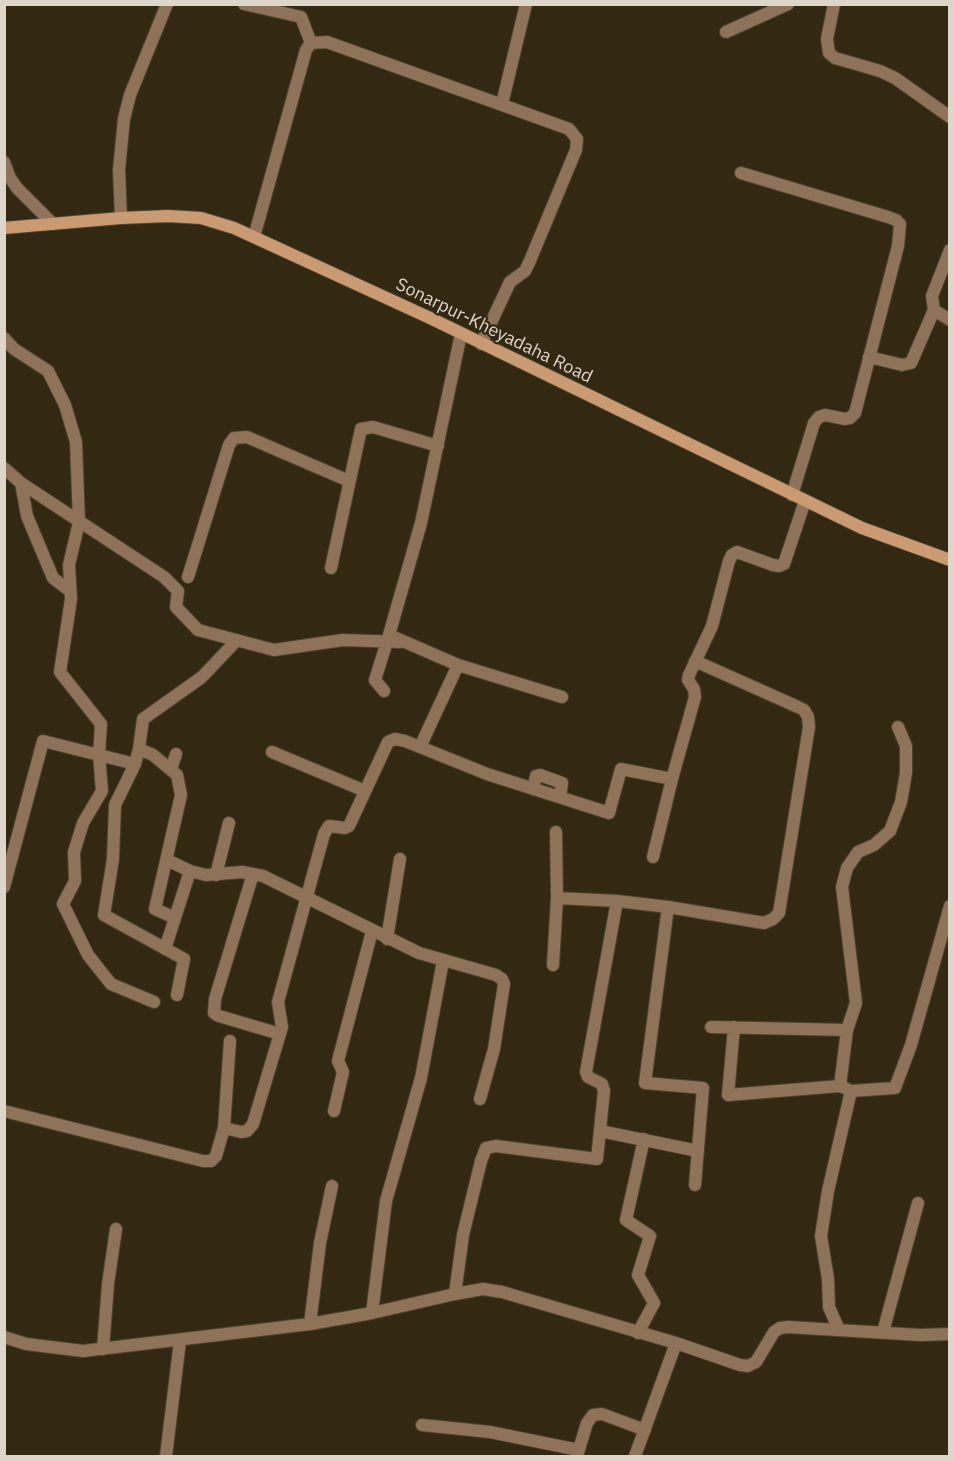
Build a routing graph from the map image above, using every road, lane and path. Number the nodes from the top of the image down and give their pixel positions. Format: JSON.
{"nodes":[{"id":1,"x":167,"y":4,"type":"edge"},
{"id":2,"x":244,"y":4,"type":"edge"},
{"id":3,"x":526,"y":4,"type":"edge"},
{"id":4,"x":788,"y":4,"type":"edge"},
{"id":5,"x":834,"y":4,"type":"edge"},
{"id":6,"x":726,"y":32,"type":"dead end"},
{"id":7,"x":311,"y":43,"type":"junction"},
{"id":8,"x":502,"y":104,"type":"junction"},
{"id":9,"x":950,"y":117,"type":"edge"},
{"id":10,"x":4,"y":162,"type":"edge"},
{"id":11,"x":741,"y":173,"type":"dead end"},
{"id":12,"x":121,"y":218,"type":"junction"},
{"id":13,"x":53,"y":224,"type":"junction"},
{"id":14,"x":4,"y":228,"type":"edge"},
{"id":15,"x":254,"y":237,"type":"junction"},
{"id":16,"x":950,"y":250,"type":"edge"},
{"id":17,"x":934,"y":310,"type":"junction"},
{"id":18,"x":950,"y":320,"type":"edge"},
{"id":19,"x":461,"y":334,"type":"junction"},
{"id":20,"x":4,"y":338,"type":"edge"},
{"id":21,"x":481,"y":344,"type":"junction"},
{"id":22,"x":869,"y":357,"type":"junction"},
{"id":23,"x":438,"y":446,"type":"junction"},
{"id":24,"x":4,"y":468,"type":"edge"},
{"id":25,"x":349,"y":481,"type":"junction"},
{"id":26,"x":21,"y":483,"type":"junction"},
{"id":27,"x":792,"y":495,"type":"junction"},
{"id":28,"x":805,"y":501,"type":"junction"},
{"id":29,"x":79,"y":522,"type":"junction"},
{"id":30,"x":950,"y":560,"type":"edge"},
{"id":31,"x":331,"y":568,"type":"dead end"},
{"id":32,"x":188,"y":577,"type":"dead end"},
{"id":33,"x":70,"y":591,"type":"junction"},
{"id":34,"x":388,"y":638,"type":"junction"},
{"id":35,"x":237,"y":640,"type":"junction"},
{"id":36,"x":696,"y":661,"type":"junction"},
{"id":37,"x":458,"y":665,"type":"junction"},
{"id":38,"x":384,"y":691,"type":"dead end"},
{"id":39,"x":562,"y":697,"type":"dead end"},
{"id":40,"x":898,"y":727,"type":"dead end"},
{"id":41,"x":420,"y":747,"type":"junction"},
{"id":42,"x":139,"y":749,"type":"junction"},
{"id":43,"x":272,"y":752,"type":"dead end"},
{"id":44,"x":176,"y":754,"type":"dead end"},
{"id":45,"x":99,"y":755,"type":"junction"},
{"id":46,"x":135,"y":764,"type":"junction"},
{"id":47,"x":171,"y":770,"type":"junction"},
{"id":48,"x":672,"y":779,"type":"junction"},
{"id":49,"x":365,"y":791,"type":"junction"},
{"id":50,"x":229,"y":823,"type":"dead end"},
{"id":51,"x":556,"y":832,"type":"dead end"},
{"id":52,"x":653,"y":857,"type":"dead end"},
{"id":53,"x":400,"y":859,"type":"dead end"},
{"id":54,"x":167,"y":860,"type":"junction"},
{"id":55,"x":190,"y":871,"type":"junction"},
{"id":56,"x":254,"y":874,"type":"junction"},
{"id":57,"x":216,"y":875,"type":"junction"},
{"id":58,"x":4,"y":887,"type":"edge"},
{"id":59,"x":306,"y":898,"type":"junction"},
{"id":60,"x":557,"y":898,"type":"junction"},
{"id":61,"x":617,"y":901,"type":"junction"},
{"id":62,"x":950,"y":906,"type":"edge"},
{"id":63,"x":668,"y":907,"type":"junction"},
{"id":64,"x":175,"y":918,"type":"junction"},
{"id":65,"x":372,"y":931,"type":"junction"},
{"id":66,"x":387,"y":939,"type":"junction"},
{"id":67,"x":165,"y":949,"type":"junction"},
{"id":68,"x":443,"y":961,"type":"junction"},
{"id":69,"x":553,"y":965,"type":"dead end"},
{"id":70,"x":177,"y":995,"type":"dead end"},
{"id":71,"x":154,"y":1002,"type":"dead end"},
{"id":72,"x":711,"y":1027,"type":"dead end"},
{"id":73,"x":734,"y":1027,"type":"junction"},
{"id":74,"x":847,"y":1030,"type":"junction"},
{"id":75,"x":280,"y":1034,"type":"junction"},
{"id":76,"x":230,"y":1041,"type":"dead end"},
{"id":77,"x":845,"y":1088,"type":"junction"},
{"id":78,"x":480,"y":1099,"type":"dead end"},
{"id":79,"x":4,"y":1111,"type":"edge"},
{"id":80,"x":334,"y":1111,"type":"dead end"},
{"id":81,"x":224,"y":1128,"type":"junction"},
{"id":82,"x":600,"y":1131,"type":"junction"},
{"id":83,"x":644,"y":1139,"type":"junction"},
{"id":84,"x":698,"y":1151,"type":"junction"},
{"id":85,"x":695,"y":1185,"type":"dead end"},
{"id":86,"x":332,"y":1186,"type":"dead end"},
{"id":87,"x":918,"y":1203,"type":"dead end"},
{"id":88,"x":116,"y":1229,"type":"dead end"},
{"id":89,"x":455,"y":1294,"type":"junction"},
{"id":90,"x":372,"y":1313,"type":"junction"},
{"id":91,"x":310,"y":1324,"type":"junction"},
{"id":92,"x":839,"y":1330,"type":"junction"},
{"id":93,"x":883,"y":1332,"type":"junction"},
{"id":94,"x":638,"y":1333,"type":"junction"},
{"id":95,"x":950,"y":1334,"type":"edge"},
{"id":96,"x":4,"y":1336,"type":"edge"},
{"id":97,"x":180,"y":1341,"type":"junction"},
{"id":98,"x":676,"y":1343,"type":"junction"},
{"id":99,"x":103,"y":1349,"type":"junction"},
{"id":100,"x":422,"y":1425,"type":"dead end"},
{"id":101,"x":645,"y":1430,"type":"junction"},
{"id":102,"x":578,"y":1453,"type":"edge"},
{"id":103,"x":166,"y":1456,"type":"edge"},
{"id":104,"x":635,"y":1456,"type":"edge"}],
"edges":[{"from":1,"to":12,"type":"street"},
{"from":2,"to":7,"type":"street"},
{"from":3,"to":8,"type":"street"},
{"from":4,"to":6,"type":"street"},
{"from":5,"to":9,"type":"street"},
{"from":7,"to":8,"type":"street"},
{"from":7,"to":15,"type":"street"},
{"from":8,"to":21,"type":"street"},
{"from":10,"to":13,"type":"street"},
{"from":11,"to":22,"type":"street"},
{"from":12,"to":13,"type":"main road","name":"Sonarpur-Kheyadaha Road"},
{"from":12,"to":15,"type":"main road","name":"Sonarpur-Kheyadaha Road"},
{"from":13,"to":14,"type":"main road","name":"Sonarpur-Kheyadaha Road"},
{"from":15,"to":19,"type":"main road","name":"Sonarpur-Kheyadaha Road"},
{"from":16,"to":17,"type":"street"},
{"from":17,"to":18,"type":"street"},
{"from":17,"to":22,"type":"street"},
{"from":19,"to":21,"type":"main road","name":"Sonarpur-Kheyadaha Road"},
{"from":19,"to":23,"type":"street"},
{"from":20,"to":29,"type":"street"},
{"from":21,"to":27,"type":"main road","name":"Sonarpur-Kheyadaha Road"},
{"from":22,"to":27,"type":"street"},
{"from":23,"to":25,"type":"street"},
{"from":23,"to":34,"type":"street"},
{"from":24,"to":26,"type":"street"},
{"from":25,"to":31,"type":"street"},
{"from":25,"to":32,"type":"street"},
{"from":26,"to":29,"type":"street"},
{"from":26,"to":33,"type":"street"},
{"from":27,"to":28,"type":"main road","name":"Sonarpur-Kheyadaha Road"},
{"from":28,"to":30,"type":"main road","name":"Sonarpur-Kheyadaha Road"},
{"from":28,"to":36,"type":"street"},
{"from":29,"to":33,"type":"street"},
{"from":29,"to":35,"type":"street"},
{"from":33,"to":45,"type":"street"},
{"from":34,"to":35,"type":"street"},
{"from":34,"to":37,"type":"street"},
{"from":34,"to":38,"type":"street"},
{"from":35,"to":42,"type":"street"},
{"from":36,"to":48,"type":"street"},
{"from":36,"to":63,"type":"street"},
{"from":37,"to":39,"type":"street"},
{"from":37,"to":41,"type":"street"},
{"from":40,"to":74,"type":"street"},
{"from":41,"to":48,"type":"street"},
{"from":41,"to":49,"type":"street"},
{"from":42,"to":46,"type":"street"},
{"from":42,"to":47,"type":"street"},
{"from":43,"to":49,"type":"street"},
{"from":44,"to":47,"type":"street"},
{"from":45,"to":46,"type":"street"},
{"from":45,"to":58,"type":"street"},
{"from":45,"to":71,"type":"street"},
{"from":46,"to":67,"type":"street"},
{"from":47,"to":54,"type":"street"},
{"from":48,"to":52,"type":"street"},
{"from":49,"to":59,"type":"street"},
{"from":50,"to":57,"type":"street"},
{"from":51,"to":60,"type":"street"},
{"from":53,"to":66,"type":"street"},
{"from":54,"to":55,"type":"street"},
{"from":54,"to":64,"type":"street"},
{"from":55,"to":57,"type":"street"},
{"from":55,"to":64,"type":"street"},
{"from":56,"to":57,"type":"street"},
{"from":56,"to":59,"type":"street"},
{"from":56,"to":75,"type":"street"},
{"from":59,"to":65,"type":"street"},
{"from":59,"to":75,"type":"street"},
{"from":60,"to":61,"type":"street"},
{"from":60,"to":69,"type":"street"},
{"from":61,"to":63,"type":"street"},
{"from":61,"to":82,"type":"street"},
{"from":62,"to":77,"type":"street"},
{"from":63,"to":84,"type":"street"},
{"from":64,"to":67,"type":"street"},
{"from":65,"to":66,"type":"street"},
{"from":65,"to":80,"type":"street"},
{"from":66,"to":68,"type":"street"},
{"from":67,"to":70,"type":"street"},
{"from":68,"to":78,"type":"street"},
{"from":68,"to":90,"type":"street"},
{"from":72,"to":73,"type":"street"},
{"from":73,"to":74,"type":"street"},
{"from":73,"to":77,"type":"street"},
{"from":74,"to":77,"type":"street"},
{"from":75,"to":81,"type":"street"},
{"from":76,"to":81,"type":"street"},
{"from":77,"to":92,"type":"street"},
{"from":79,"to":81,"type":"street"},
{"from":82,"to":83,"type":"street"},
{"from":82,"to":89,"type":"street"},
{"from":83,"to":84,"type":"street"},
{"from":83,"to":94,"type":"street"},
{"from":84,"to":85,"type":"street"},
{"from":86,"to":91,"type":"street"},
{"from":87,"to":93,"type":"street"},
{"from":88,"to":99,"type":"street"},
{"from":89,"to":90,"type":"street"},
{"from":89,"to":94,"type":"street"},
{"from":90,"to":91,"type":"street"},
{"from":91,"to":97,"type":"street"},
{"from":92,"to":93,"type":"street"},
{"from":92,"to":98,"type":"street"},
{"from":93,"to":95,"type":"street"},
{"from":94,"to":98,"type":"street"},
{"from":96,"to":99,"type":"street"},
{"from":97,"to":99,"type":"street"},
{"from":97,"to":103,"type":"street"},
{"from":98,"to":101,"type":"street"},
{"from":100,"to":102,"type":"street"},
{"from":101,"to":102,"type":"street"},
{"from":101,"to":104,"type":"street"}]}
